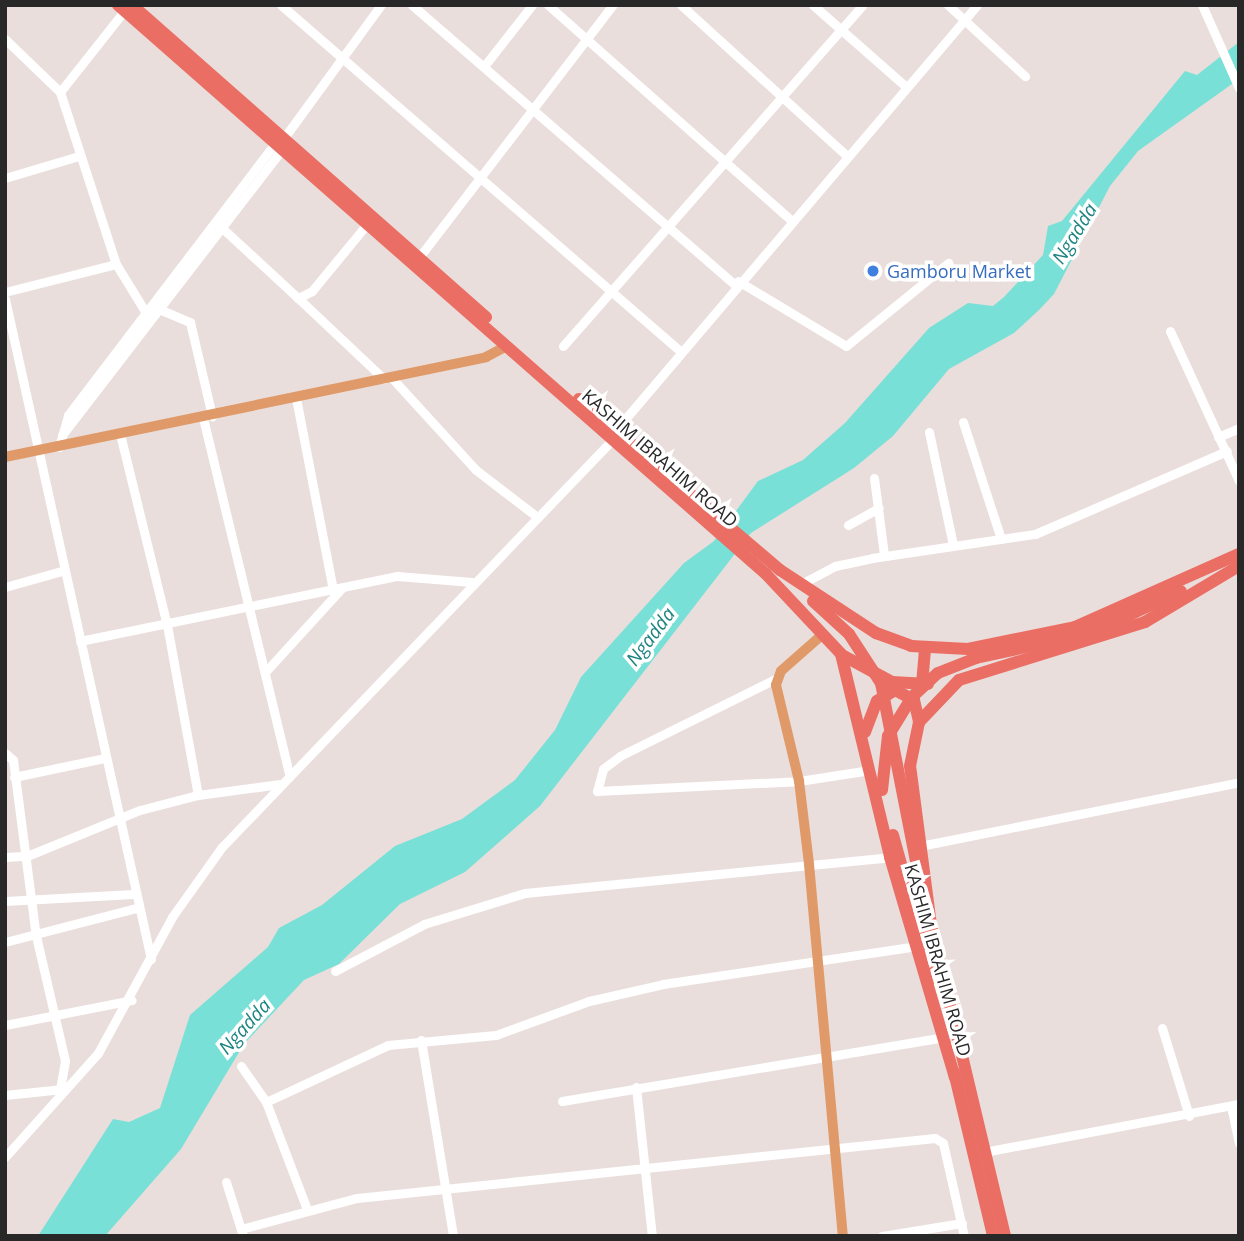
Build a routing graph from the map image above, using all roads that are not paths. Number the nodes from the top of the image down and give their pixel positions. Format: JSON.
{"nodes":[{"id":1,"x":281,"y":5,"type":"edge"},
{"id":2,"x":382,"y":5,"type":"edge"},
{"id":3,"x":412,"y":5,"type":"edge"},
{"id":4,"x":532,"y":5,"type":"edge"},
{"id":5,"x":548,"y":5,"type":"edge"},
{"id":6,"x":612,"y":5,"type":"edge"},
{"id":7,"x":681,"y":5,"type":"edge"},
{"id":8,"x":813,"y":5,"type":"edge"},
{"id":9,"x":863,"y":5,"type":"edge"},
{"id":10,"x":977,"y":5,"type":"edge"},
{"id":11,"x":1202,"y":5,"type":"edge"},
{"id":12,"x":949,"y":6,"type":"edge"},
{"id":13,"x":129,"y":7,"type":"edge"},
{"id":14,"x":426,"y":9,"type":"edge"},
{"id":15,"x":963,"y":19,"type":"junction"},
{"id":16,"x":839,"y":29,"type":"junction"},
{"id":17,"x":5,"y":39,"type":"edge"},
{"id":18,"x":586,"y":40,"type":"junction"},
{"id":19,"x":342,"y":56,"type":"junction"},
{"id":20,"x":485,"y":65,"type":"junction"},
{"id":21,"x":1026,"y":76,"type":"dead end"},
{"id":22,"x":904,"y":85,"type":"junction"},
{"id":23,"x":1239,"y":88,"type":"edge"},
{"id":24,"x":60,"y":92,"type":"junction"},
{"id":25,"x":781,"y":96,"type":"junction"},
{"id":26,"x":534,"y":107,"type":"junction"},
{"id":27,"x":280,"y":144,"type":"junction"},
{"id":28,"x":845,"y":154,"type":"junction"},
{"id":29,"x":79,"y":156,"type":"junction"},
{"id":30,"x":724,"y":160,"type":"junction"},
{"id":31,"x":482,"y":177,"type":"junction"},
{"id":32,"x":5,"y":178,"type":"edge"},
{"id":33,"x":790,"y":219,"type":"junction"},
{"id":34,"x":367,"y":224,"type":"junction"},
{"id":35,"x":670,"y":225,"type":"junction"},
{"id":36,"x":220,"y":227,"type":"junction"},
{"id":37,"x":417,"y":261,"type":"junction"},
{"id":38,"x":948,"y":263,"type":"dead end"},
{"id":39,"x":116,"y":264,"type":"junction"},
{"id":40,"x":737,"y":283,"type":"junction"},
{"id":41,"x":5,"y":292,"type":"edge"},
{"id":42,"x":611,"y":292,"type":"junction"},
{"id":43,"x":5,"y":299,"type":"edge"},
{"id":44,"x":298,"y":299,"type":"junction"},
{"id":45,"x":159,"y":309,"type":"junction"},
{"id":46,"x":146,"y":313,"type":"junction"},
{"id":47,"x":1170,"y":331,"type":"dead end"},
{"id":48,"x":507,"y":346,"type":"junction"},
{"id":49,"x":563,"y":346,"type":"dead end"},
{"id":50,"x":680,"y":351,"type":"junction"},
{"id":51,"x":388,"y":378,"type":"junction"},
{"id":52,"x":296,"y":398,"type":"junction"},
{"id":53,"x":208,"y":417,"type":"junction"},
{"id":54,"x":963,"y":422,"type":"dead end"},
{"id":55,"x":1239,"y":428,"type":"edge"},
{"id":56,"x":929,"y":432,"type":"dead end"},
{"id":57,"x":120,"y":434,"type":"junction"},
{"id":58,"x":614,"y":435,"type":"junction"},
{"id":59,"x":1218,"y":437,"type":"junction"},
{"id":60,"x":60,"y":441,"type":"junction"},
{"id":61,"x":38,"y":451,"type":"junction"},
{"id":62,"x":1227,"y":451,"type":"junction"},
{"id":63,"x":5,"y":457,"type":"edge"},
{"id":64,"x":874,"y":478,"type":"dead end"},
{"id":65,"x":1239,"y":481,"type":"edge"},
{"id":66,"x":879,"y":508,"type":"junction"},
{"id":67,"x":536,"y":516,"type":"junction"},
{"id":68,"x":848,"y":525,"type":"dead end"},
{"id":69,"x":1001,"y":539,"type":"junction"},
{"id":70,"x":953,"y":545,"type":"junction"},
{"id":71,"x":884,"y":555,"type":"junction"},
{"id":72,"x":1239,"y":556,"type":"edge"},
{"id":73,"x":1239,"y":566,"type":"edge"},
{"id":74,"x":65,"y":570,"type":"junction"},
{"id":75,"x":773,"y":570,"type":"junction"},
{"id":76,"x":472,"y":582,"type":"junction"},
{"id":77,"x":801,"y":584,"type":"junction"},
{"id":78,"x":5,"y":587,"type":"edge"},
{"id":79,"x":339,"y":589,"type":"junction"},
{"id":80,"x":253,"y":608,"type":"junction"},
{"id":81,"x":167,"y":625,"type":"junction"},
{"id":82,"x":823,"y":634,"type":"junction"},
{"id":83,"x":80,"y":641,"type":"junction"},
{"id":84,"x":925,"y":647,"type":"junction"},
{"id":85,"x":841,"y":654,"type":"junction"},
{"id":86,"x":267,"y":670,"type":"junction"},
{"id":87,"x":778,"y":678,"type":"junction"},
{"id":88,"x":966,"y":678,"type":"junction"},
{"id":89,"x":922,"y":684,"type":"junction"},
{"id":90,"x":919,"y":722,"type":"junction"},
{"id":91,"x":864,"y":738,"type":"junction"},
{"id":92,"x":5,"y":753,"type":"edge"},
{"id":93,"x":104,"y":758,"type":"junction"},
{"id":94,"x":875,"y":769,"type":"junction"},
{"id":95,"x":289,"y":774,"type":"junction"},
{"id":96,"x":14,"y":778,"type":"junction"},
{"id":97,"x":799,"y":781,"type":"junction"},
{"id":98,"x":1239,"y":782,"type":"edge"},
{"id":99,"x":280,"y":784,"type":"junction"},
{"id":100,"x":198,"y":794,"type":"junction"},
{"id":101,"x":117,"y":819,"type":"junction"},
{"id":102,"x":920,"y":846,"type":"junction"},
{"id":103,"x":27,"y":856,"type":"junction"},
{"id":104,"x":5,"y":857,"type":"edge"},
{"id":105,"x":890,"y":857,"type":"junction"},
{"id":106,"x":809,"y":863,"type":"junction"},
{"id":107,"x":133,"y":894,"type":"junction"},
{"id":108,"x":5,"y":901,"type":"edge"},
{"id":109,"x":32,"y":901,"type":"junction"},
{"id":110,"x":136,"y":908,"type":"junction"},
{"id":111,"x":931,"y":925,"type":"junction"},
{"id":112,"x":36,"y":936,"type":"junction"},
{"id":113,"x":5,"y":942,"type":"edge"},
{"id":114,"x":917,"y":946,"type":"junction"},
{"id":115,"x":150,"y":959,"type":"junction"},
{"id":116,"x":817,"y":961,"type":"junction"},
{"id":117,"x":335,"y":971,"type":"dead end"},
{"id":118,"x":132,"y":1000,"type":"junction"},
{"id":119,"x":53,"y":1014,"type":"junction"},
{"id":120,"x":5,"y":1026,"type":"edge"},
{"id":121,"x":1162,"y":1028,"type":"dead end"},
{"id":122,"x":939,"y":1038,"type":"junction"},
{"id":123,"x":421,"y":1040,"type":"junction"},
{"id":124,"x":826,"y":1054,"type":"junction"},
{"id":125,"x":241,"y":1066,"type":"dead end"},
{"id":126,"x":955,"y":1078,"type":"junction"},
{"id":127,"x":636,"y":1087,"type":"junction"},
{"id":128,"x":71,"y":1089,"type":"junction"},
{"id":129,"x":60,"y":1090,"type":"junction"},
{"id":130,"x":5,"y":1095,"type":"edge"},
{"id":131,"x":562,"y":1101,"type":"dead end"},
{"id":132,"x":266,"y":1102,"type":"junction"},
{"id":133,"x":1235,"y":1105,"type":"edge"},
{"id":134,"x":1189,"y":1116,"type":"junction"},
{"id":135,"x":1239,"y":1143,"type":"edge"},
{"id":136,"x":834,"y":1149,"type":"junction"},
{"id":137,"x":984,"y":1152,"type":"junction"},
{"id":138,"x":5,"y":1157,"type":"edge"},
{"id":139,"x":646,"y":1167,"type":"junction"},
{"id":140,"x":226,"y":1182,"type":"dead end"},
{"id":141,"x":448,"y":1187,"type":"junction"},
{"id":142,"x":306,"y":1207,"type":"junction"},
{"id":143,"x":962,"y":1223,"type":"junction"},
{"id":144,"x":242,"y":1232,"type":"edge"},
{"id":145,"x":453,"y":1236,"type":"edge"},
{"id":146,"x":652,"y":1236,"type":"edge"},
{"id":147,"x":843,"y":1236,"type":"edge"},
{"id":148,"x":882,"y":1236,"type":"edge"},
{"id":149,"x":964,"y":1236,"type":"edge"},
{"id":150,"x":993,"y":1236,"type":"edge"},
{"id":151,"x":1005,"y":1236,"type":"edge"}],
"edges":[{"from":1,"to":19,"type":"street"},
{"from":2,"to":19,"type":"street"},
{"from":3,"to":14,"type":"street"},
{"from":4,"to":20,"type":"street"},
{"from":5,"to":18,"type":"street"},
{"from":6,"to":18,"type":"street"},
{"from":7,"to":25,"type":"street"},
{"from":8,"to":16,"type":"street"},
{"from":9,"to":16,"type":"street"},
{"from":10,"to":15,"type":"street"},
{"from":11,"to":23,"type":"street"},
{"from":12,"to":15,"type":"street"},
{"from":13,"to":24,"type":"street"},
{"from":13,"to":27,"type":"highway","name":"KASHIM IBRAHIM ROAD"},
{"from":14,"to":20,"type":"street"},
{"from":15,"to":21,"type":"street"},
{"from":15,"to":22,"type":"street"},
{"from":16,"to":22,"type":"street"},
{"from":16,"to":25,"type":"street"},
{"from":17,"to":24,"type":"street"},
{"from":18,"to":26,"type":"street"},
{"from":18,"to":30,"type":"street"},
{"from":19,"to":27,"type":"street"},
{"from":19,"to":31,"type":"street"},
{"from":20,"to":26,"type":"street"},
{"from":22,"to":28,"type":"street"},
{"from":24,"to":29,"type":"street"},
{"from":25,"to":28,"type":"street"},
{"from":25,"to":30,"type":"street"},
{"from":26,"to":31,"type":"street"},
{"from":26,"to":35,"type":"street"},
{"from":27,"to":34,"type":"highway","name":"KASHIM IBRAHIM ROAD"},
{"from":27,"to":36,"type":"street"},
{"from":27,"to":37,"type":"highway","name":"KASHIM IBRAHIM ROAD"},
{"from":27,"to":46,"type":"street"},
{"from":28,"to":33,"type":"street"},
{"from":29,"to":32,"type":"street"},
{"from":29,"to":39,"type":"street"},
{"from":30,"to":33,"type":"street"},
{"from":30,"to":35,"type":"street"},
{"from":31,"to":37,"type":"street"},
{"from":31,"to":42,"type":"street"},
{"from":33,"to":40,"type":"street"},
{"from":34,"to":37,"type":"highway","name":"KASHIM IBRAHIM ROAD"},
{"from":34,"to":44,"type":"street"},
{"from":35,"to":40,"type":"street"},
{"from":35,"to":42,"type":"street"},
{"from":36,"to":44,"type":"street"},
{"from":36,"to":45,"type":"street"},
{"from":37,"to":48,"type":"highway","name":"KASHIM IBRAHIM ROAD"},
{"from":37,"to":58,"type":"highway","name":"KASHIM IBRAHIM ROAD"},
{"from":38,"to":40,"type":"street"},
{"from":39,"to":41,"type":"street"},
{"from":39,"to":46,"type":"street"},
{"from":40,"to":50,"type":"street"},
{"from":42,"to":49,"type":"street"},
{"from":42,"to":50,"type":"street"},
{"from":43,"to":61,"type":"street"},
{"from":44,"to":51,"type":"street"},
{"from":45,"to":53,"type":"street"},
{"from":45,"to":60,"type":"street"},
{"from":46,"to":60,"type":"street"},
{"from":47,"to":59,"type":"street"},
{"from":48,"to":51,"type":"main road"},
{"from":48,"to":58,"type":"highway","name":"KASHIM IBRAHIM ROAD"},
{"from":50,"to":58,"type":"street"},
{"from":51,"to":52,"type":"main road"},
{"from":51,"to":67,"type":"street"},
{"from":52,"to":53,"type":"main road"},
{"from":52,"to":79,"type":"street"},
{"from":53,"to":57,"type":"main road"},
{"from":53,"to":80,"type":"street"},
{"from":54,"to":69,"type":"street"},
{"from":55,"to":59,"type":"street"},
{"from":56,"to":70,"type":"street"},
{"from":57,"to":60,"type":"main road"},
{"from":57,"to":81,"type":"street"},
{"from":58,"to":67,"type":"street"},
{"from":58,"to":75,"type":"highway","name":"KASHIM IBRAHIM ROAD"},
{"from":59,"to":62,"type":"street"},
{"from":60,"to":61,"type":"main road"},
{"from":61,"to":63,"type":"main road"},
{"from":61,"to":74,"type":"street"},
{"from":62,"to":65,"type":"street"},
{"from":62,"to":69,"type":"street"},
{"from":64,"to":66,"type":"street"},
{"from":66,"to":68,"type":"street"},
{"from":66,"to":71,"type":"street"},
{"from":67,"to":76,"type":"street"},
{"from":69,"to":70,"type":"street"},
{"from":70,"to":71,"type":"street"},
{"from":71,"to":77,"type":"street"},
{"from":72,"to":84,"type":"highway","name":"KASHIM IBRAHIM ROAD"},
{"from":72,"to":94,"type":"highway"},
{"from":73,"to":88,"type":"highway"},
{"from":74,"to":78,"type":"street"},
{"from":74,"to":83,"type":"street"},
{"from":75,"to":77,"type":"highway","name":"KASHIM IBRAHIM ROAD"},
{"from":75,"to":82,"type":"highway","name":"KASHIM IBRAHIM ROAD"},
{"from":75,"to":111,"type":"highway"},
{"from":76,"to":79,"type":"street"},
{"from":76,"to":95,"type":"street"},
{"from":77,"to":84,"type":"highway","name":"KASHIM IBRAHIM ROAD"},
{"from":79,"to":80,"type":"street"},
{"from":79,"to":86,"type":"street"},
{"from":80,"to":81,"type":"street"},
{"from":80,"to":86,"type":"street"},
{"from":81,"to":83,"type":"street"},
{"from":81,"to":100,"type":"street"},
{"from":82,"to":85,"type":"highway","name":"KASHIM IBRAHIM ROAD"},
{"from":82,"to":87,"type":"main road"},
{"from":83,"to":93,"type":"street"},
{"from":84,"to":89,"type":"highway"},
{"from":85,"to":89,"type":"highway"},
{"from":85,"to":91,"type":"highway","name":"KASHIM IBRAHIM ROAD"},
{"from":86,"to":95,"type":"street"},
{"from":87,"to":97,"type":"main road"},
{"from":87,"to":97,"type":"street"},
{"from":88,"to":89,"type":"highway"},
{"from":88,"to":90,"type":"highway"},
{"from":90,"to":91,"type":"highway"},
{"from":90,"to":102,"type":"highway"},
{"from":91,"to":94,"type":"highway","name":"KASHIM IBRAHIM ROAD"},
{"from":92,"to":96,"type":"street"},
{"from":93,"to":96,"type":"street"},
{"from":93,"to":101,"type":"street"},
{"from":94,"to":97,"type":"street"},
{"from":94,"to":105,"type":"highway","name":"KASHIM IBRAHIM ROAD"},
{"from":94,"to":126,"type":"highway"},
{"from":95,"to":99,"type":"street"},
{"from":96,"to":103,"type":"street"},
{"from":97,"to":106,"type":"main road"},
{"from":98,"to":102,"type":"street"},
{"from":99,"to":100,"type":"street"},
{"from":99,"to":115,"type":"street"},
{"from":100,"to":101,"type":"street"},
{"from":101,"to":103,"type":"street"},
{"from":101,"to":107,"type":"street"},
{"from":102,"to":111,"type":"highway"},
{"from":103,"to":104,"type":"street"},
{"from":103,"to":109,"type":"street"},
{"from":105,"to":106,"type":"street"},
{"from":105,"to":114,"type":"highway","name":"KASHIM IBRAHIM ROAD"},
{"from":106,"to":116,"type":"main road"},
{"from":106,"to":117,"type":"street"},
{"from":107,"to":109,"type":"street"},
{"from":107,"to":110,"type":"street"},
{"from":108,"to":109,"type":"street"},
{"from":109,"to":112,"type":"street"},
{"from":110,"to":112,"type":"street"},
{"from":110,"to":115,"type":"street"},
{"from":111,"to":137,"type":"highway"},
{"from":112,"to":113,"type":"street"},
{"from":112,"to":119,"type":"street"},
{"from":114,"to":116,"type":"street"},
{"from":114,"to":122,"type":"highway","name":"KASHIM IBRAHIM ROAD"},
{"from":115,"to":118,"type":"street"},
{"from":116,"to":123,"type":"street"},
{"from":116,"to":124,"type":"main road"},
{"from":118,"to":119,"type":"street"},
{"from":118,"to":128,"type":"street"},
{"from":119,"to":120,"type":"street"},
{"from":119,"to":129,"type":"street"},
{"from":121,"to":134,"type":"street"},
{"from":122,"to":124,"type":"street"},
{"from":122,"to":126,"type":"highway","name":"KASHIM IBRAHIM ROAD"},
{"from":123,"to":132,"type":"street"},
{"from":123,"to":141,"type":"street"},
{"from":124,"to":127,"type":"street"},
{"from":124,"to":136,"type":"main road"},
{"from":125,"to":132,"type":"street"},
{"from":126,"to":150,"type":"highway"},
{"from":127,"to":131,"type":"street"},
{"from":127,"to":139,"type":"street"},
{"from":128,"to":129,"type":"street"},
{"from":128,"to":138,"type":"street"},
{"from":129,"to":130,"type":"street"},
{"from":132,"to":142,"type":"street"},
{"from":133,"to":134,"type":"street"},
{"from":133,"to":135,"type":"street"},
{"from":134,"to":137,"type":"street"},
{"from":136,"to":139,"type":"street"},
{"from":136,"to":143,"type":"street"},
{"from":136,"to":147,"type":"main road"},
{"from":137,"to":151,"type":"highway"},
{"from":139,"to":141,"type":"street"},
{"from":139,"to":146,"type":"street"},
{"from":140,"to":144,"type":"street"},
{"from":141,"to":142,"type":"street"},
{"from":141,"to":145,"type":"street"},
{"from":142,"to":144,"type":"street"},
{"from":143,"to":148,"type":"street"},
{"from":143,"to":149,"type":"street"}]}
